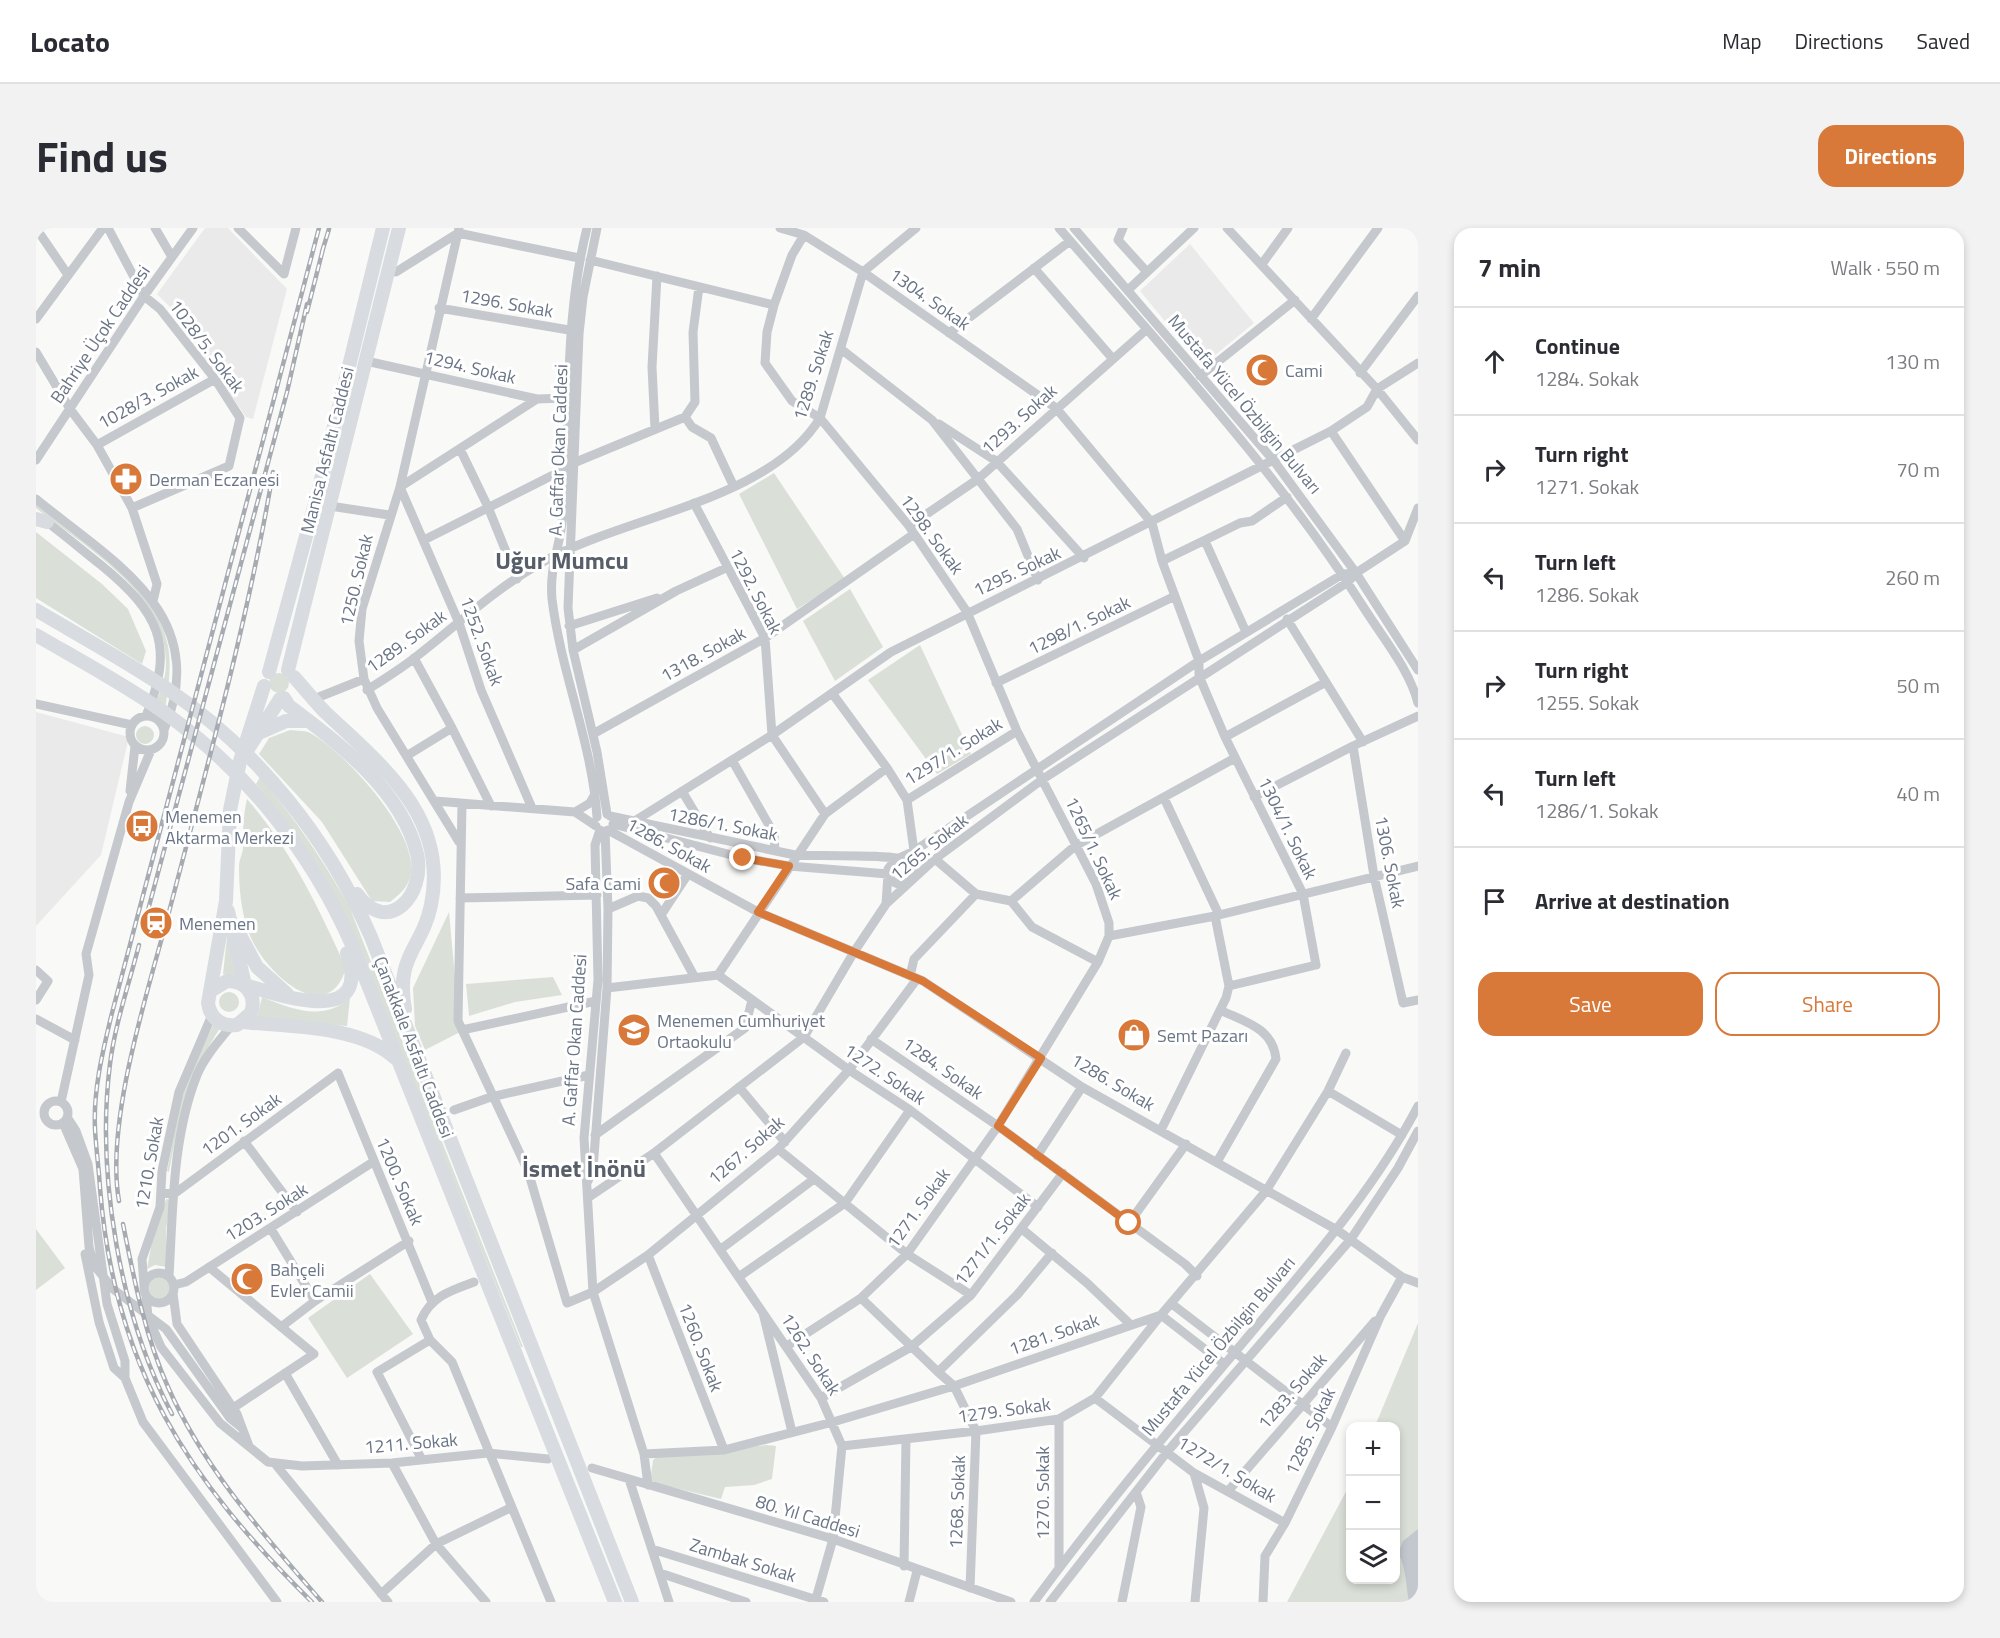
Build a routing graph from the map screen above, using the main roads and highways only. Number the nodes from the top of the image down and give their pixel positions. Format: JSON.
{"nodes":[{"id":1,"x":383,"y":228,"type":"edge"},
{"id":2,"x":399,"y":228,"type":"edge"},
{"id":3,"x":36,"y":610,"type":"edge"},
{"id":4,"x":36,"y":635,"type":"edge"},
{"id":5,"x":269,"y":672,"type":"junction"},
{"id":6,"x":291,"y":674,"type":"junction"},
{"id":7,"x":264,"y":686,"type":"junction"},
{"id":8,"x":282,"y":698,"type":"junction"},
{"id":9,"x":309,"y":721,"type":"junction"},
{"id":10,"x":261,"y":732,"type":"junction"},
{"id":11,"x":240,"y":761,"type":"junction"},
{"id":12,"x":289,"y":801,"type":"junction"},
{"id":13,"x":322,"y":887,"type":"junction"},
{"id":14,"x":226,"y":901,"type":"junction"},
{"id":15,"x":244,"y":985,"type":"junction"},
{"id":16,"x":212,"y":990,"type":"junction"},
{"id":17,"x":293,"y":999,"type":"junction"},
{"id":18,"x":237,"y":1024,"type":"junction"},
{"id":19,"x":410,"y":1040,"type":"junction"},
{"id":20,"x":398,"y":1061,"type":"junction"},
{"id":21,"x":615,"y":1602,"type":"edge"},
{"id":22,"x":632,"y":1602,"type":"edge"}],
"edges":[{"from":1,"to":5,"type":"highway","name":"Manisa Asfaltı Caddesi"},
{"from":2,"to":6,"type":"highway","name":"Manisa Asfaltı Caddesi"},
{"from":3,"to":12,"type":"highway","name":"Çanakkale Asfaltı Caddesi"},
{"from":4,"to":13,"type":"highway","name":"Çanakkale Asfaltı Caddesi"},
{"from":5,"to":6,"type":"highway"},
{"from":5,"to":7,"type":"highway"},
{"from":6,"to":8,"type":"highway"},
{"from":6,"to":19,"type":"highway"},
{"from":7,"to":8,"type":"highway"},
{"from":7,"to":11,"type":"highway"},
{"from":8,"to":9,"type":"highway"},
{"from":8,"to":10,"type":"highway"},
{"from":9,"to":10,"type":"highway"},
{"from":9,"to":12,"type":"highway"},
{"from":10,"to":11,"type":"highway"},
{"from":11,"to":14,"type":"highway"},
{"from":12,"to":19,"type":"highway","name":"Çanakkale Asfaltı Caddesi"},
{"from":13,"to":17,"type":"highway"},
{"from":13,"to":20,"type":"highway","name":"Çanakkale Asfaltı Caddesi"},
{"from":14,"to":15,"type":"highway"},
{"from":14,"to":16,"type":"highway"},
{"from":14,"to":17,"type":"highway"},
{"from":15,"to":16,"type":"highway"},
{"from":15,"to":17,"type":"highway"},
{"from":15,"to":18,"type":"highway"},
{"from":16,"to":18,"type":"highway"},
{"from":18,"to":20,"type":"highway"},
{"from":19,"to":22,"type":"highway","name":"Çanakkale Asfaltı Caddesi"},
{"from":20,"to":21,"type":"highway","name":"Çanakkale Asfaltı Caddesi"}]}
